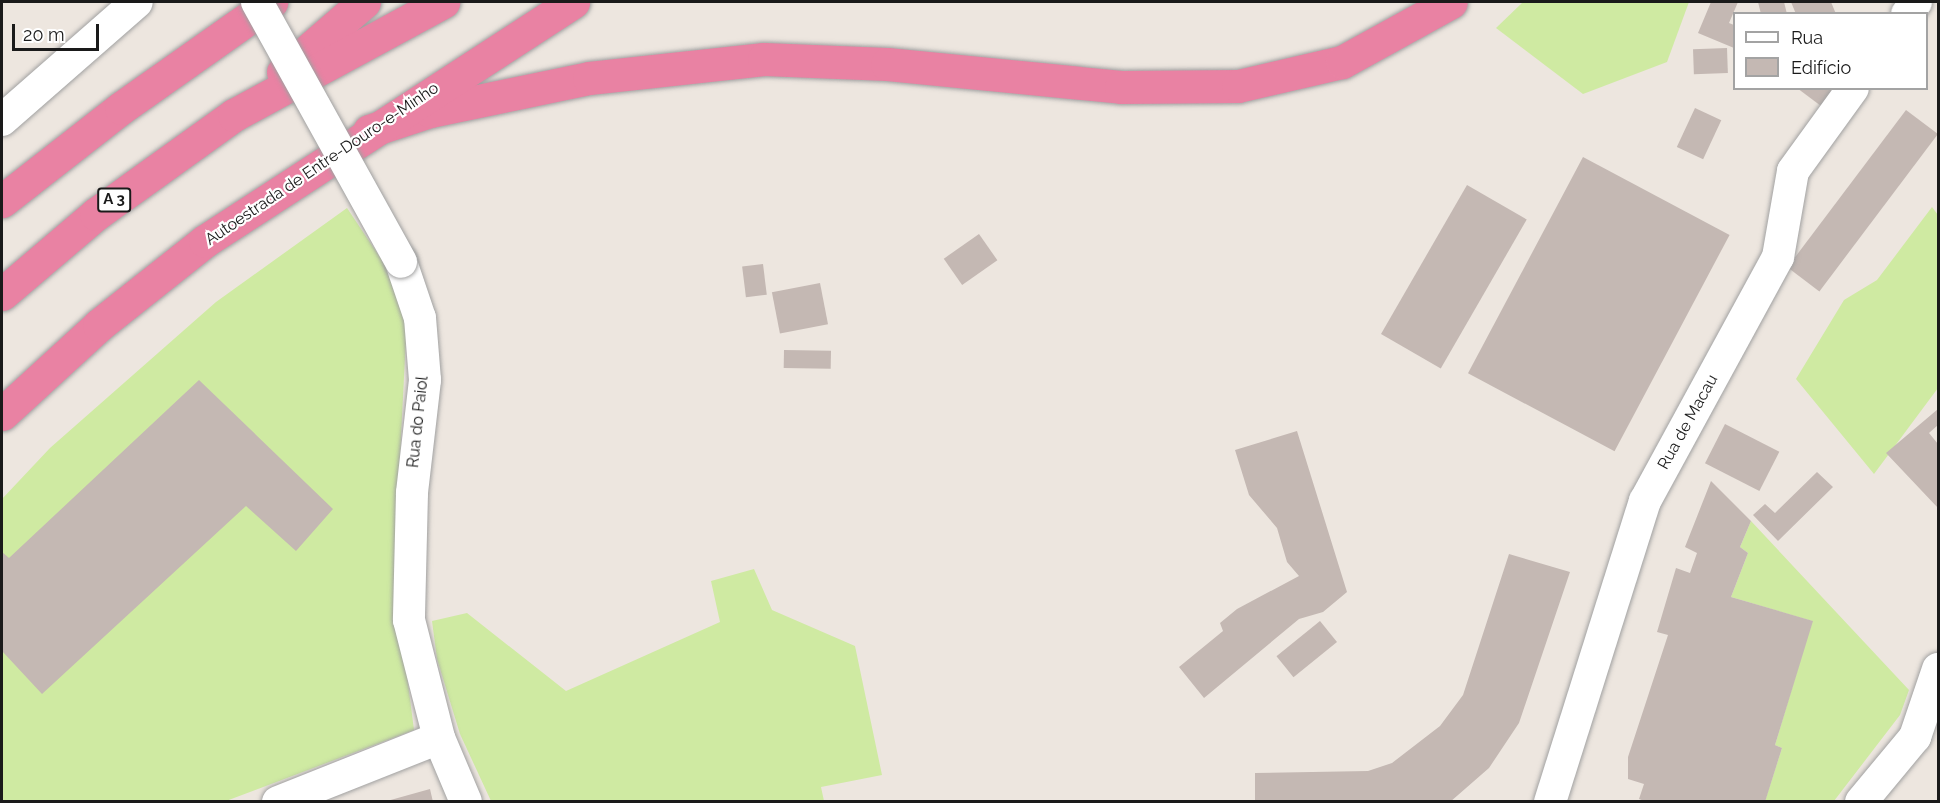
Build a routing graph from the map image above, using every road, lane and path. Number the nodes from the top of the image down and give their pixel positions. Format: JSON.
{"nodes":[{"id":1,"x":137,"y":2,"type":"edge"},
{"id":2,"x":257,"y":2,"type":"edge"},
{"id":3,"x":272,"y":2,"type":"edge"},
{"id":4,"x":364,"y":2,"type":"edge"},
{"id":5,"x":443,"y":2,"type":"edge"},
{"id":6,"x":573,"y":2,"type":"edge"},
{"id":7,"x":1451,"y":2,"type":"edge"},
{"id":8,"x":1852,"y":90,"type":"edge"},
{"id":9,"x":234,"y":115,"type":"junction"},
{"id":10,"x":2,"y":120,"type":"edge"},
{"id":11,"x":369,"y":131,"type":"junction"},
{"id":12,"x":2,"y":201,"type":"edge"},
{"id":13,"x":2,"y":294,"type":"edge"},
{"id":14,"x":2,"y":414,"type":"edge"},
{"id":15,"x":1938,"y":669,"type":"edge"},
{"id":16,"x":439,"y":738,"type":"junction"},
{"id":17,"x":1560,"y":793,"type":"edge"},
{"id":18,"x":278,"y":801,"type":"edge"},
{"id":19,"x":466,"y":801,"type":"edge"},
{"id":20,"x":1861,"y":801,"type":"edge"}],
"edges":[{"from":1,"to":10,"type":"street"},
{"from":2,"to":16,"type":"street","name":"Rua do Paiol","bridge":true},
{"from":3,"to":12,"type":"highway"},
{"from":4,"to":9,"type":"highway"},
{"from":5,"to":9,"type":"highway","number":"A 3"},
{"from":6,"to":11,"type":"highway","name":"Autoestrada de Entre-Douro-e-Minho"},
{"from":7,"to":11,"type":"highway"},
{"from":8,"to":17,"type":"street","name":"Rua de Macau"},
{"from":9,"to":13,"type":"highway","number":"A 3"},
{"from":11,"to":14,"type":"highway","name":"Autoestrada de Entre-Douro-e-Minho"},
{"from":15,"to":20,"type":"street"},
{"from":16,"to":18,"type":"street"},
{"from":16,"to":19,"type":"street","name":"Rua do Paiol"}]}
